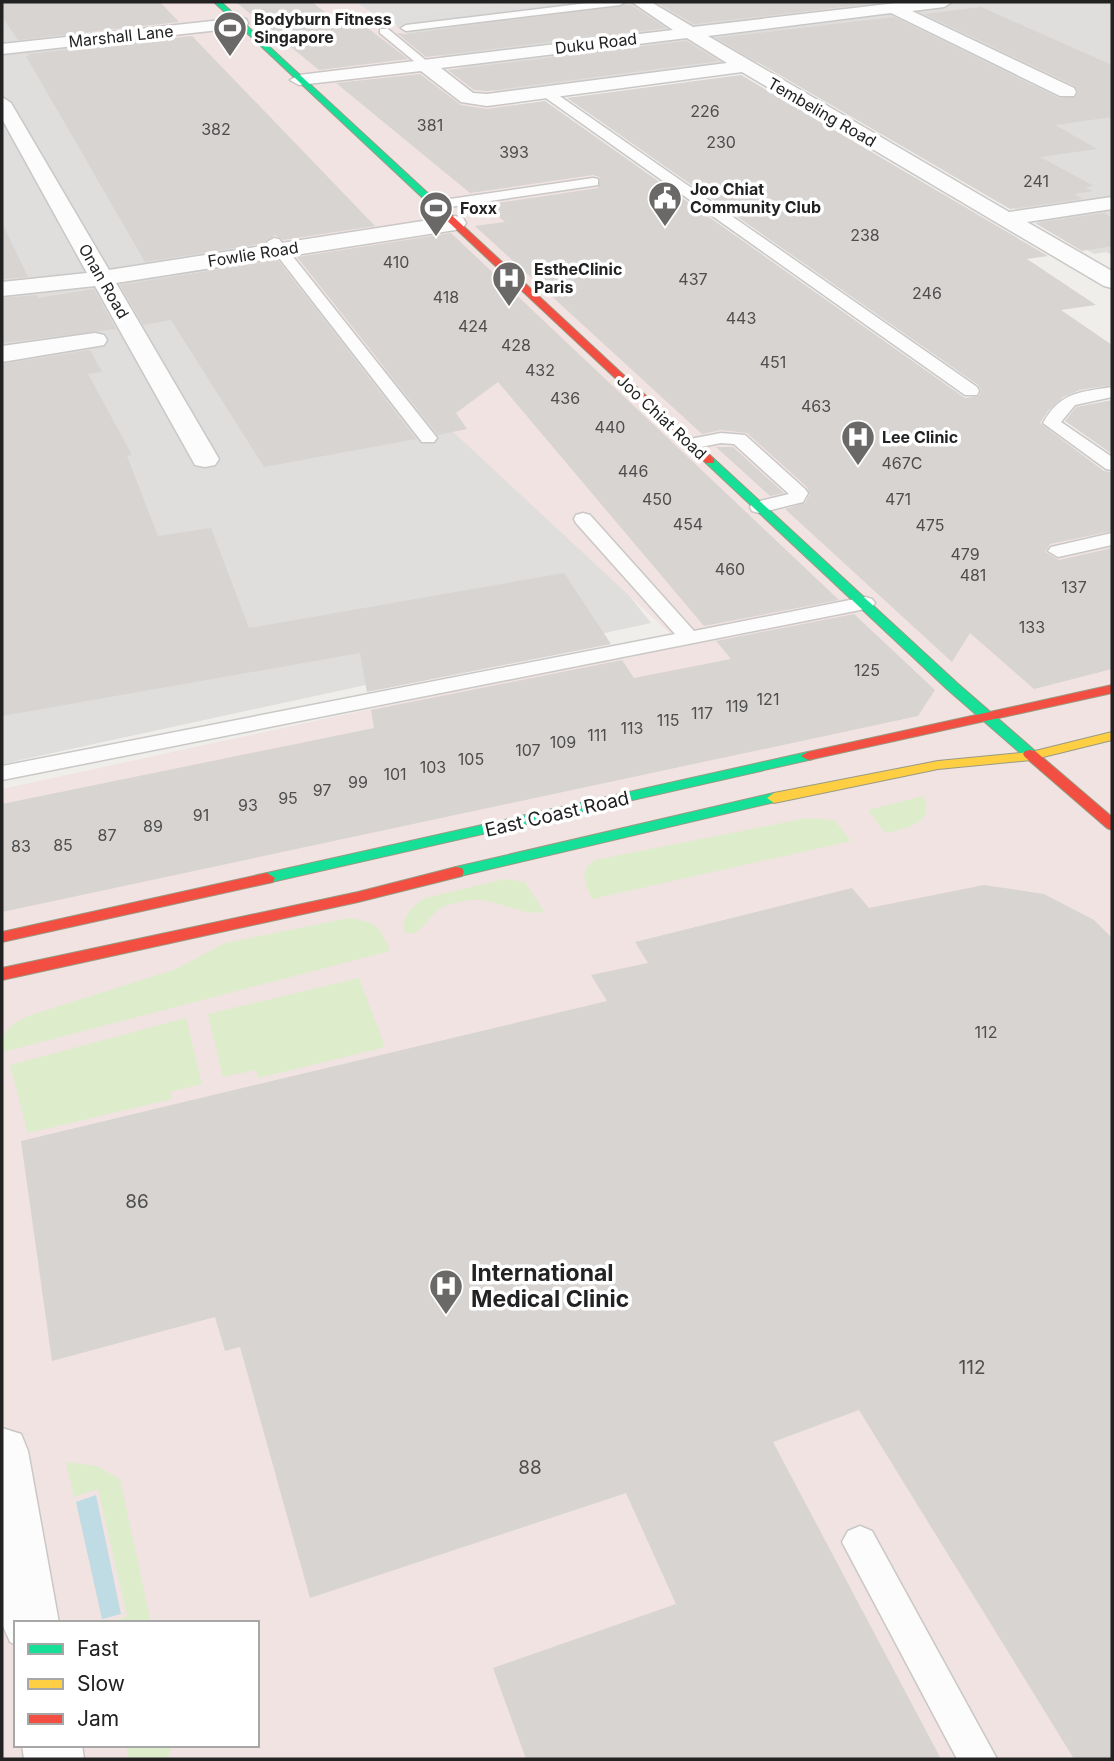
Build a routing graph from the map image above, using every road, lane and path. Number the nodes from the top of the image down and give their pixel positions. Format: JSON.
{"nodes":[{"id":1,"x":217,"y":2,"type":"edge"},
{"id":2,"x":620,"y":2,"type":"edge"},
{"id":3,"x":640,"y":2,"type":"edge"},
{"id":4,"x":944,"y":2,"type":"edge"},
{"id":5,"x":893,"y":8,"type":"junction"},
{"id":6,"x":240,"y":23,"type":"junction"},
{"id":7,"x":406,"y":28,"type":"dead end"},
{"id":8,"x":384,"y":31,"type":"dead end"},
{"id":9,"x":688,"y":32,"type":"junction"},
{"id":10,"x":2,"y":49,"type":"edge"},
{"id":11,"x":424,"y":64,"type":"junction"},
{"id":12,"x":744,"y":66,"type":"junction"},
{"id":13,"x":299,"y":80,"type":"junction"},
{"id":14,"x":1067,"y":92,"type":"dead end"},
{"id":15,"x":547,"y":93,"type":"junction"},
{"id":16,"x":2,"y":103,"type":"edge"},
{"id":17,"x":593,"y":182,"type":"dead end"},
{"id":18,"x":1110,"y":203,"type":"dead end"},
{"id":19,"x":447,"y":215,"type":"junction"},
{"id":20,"x":1006,"y":219,"type":"junction"},
{"id":21,"x":278,"y":245,"type":"junction"},
{"id":22,"x":100,"y":273,"type":"junction"},
{"id":23,"x":1112,"y":281,"type":"edge"},
{"id":24,"x":2,"y":289,"type":"edge"},
{"id":25,"x":95,"y":340,"type":"dead end"},
{"id":26,"x":2,"y":354,"type":"edge"},
{"id":27,"x":971,"y":391,"type":"dead end"},
{"id":28,"x":1112,"y":391,"type":"edge"},
{"id":29,"x":428,"y":438,"type":"dead end"},
{"id":30,"x":691,"y":444,"type":"junction"},
{"id":31,"x":205,"y":459,"type":"dead end"},
{"id":32,"x":1112,"y":466,"type":"edge"},
{"id":33,"x":759,"y":507,"type":"junction"},
{"id":34,"x":583,"y":519,"type":"dead end"},
{"id":35,"x":1112,"y":539,"type":"edge"},
{"id":36,"x":1058,"y":551,"type":"dead end"},
{"id":37,"x":865,"y":603,"type":"junction"},
{"id":38,"x":689,"y":638,"type":"junction"},
{"id":39,"x":1112,"y":690,"type":"edge"},
{"id":40,"x":989,"y":718,"type":"junction"},
{"id":41,"x":1112,"y":736,"type":"edge"},
{"id":42,"x":1031,"y":756,"type":"junction"},
{"id":43,"x":2,"y":773,"type":"edge"},
{"id":44,"x":1112,"y":825,"type":"edge"},
{"id":45,"x":2,"y":937,"type":"edge"},
{"id":46,"x":2,"y":974,"type":"edge"},
{"id":47,"x":2,"y":1451,"type":"edge"},
{"id":48,"x":860,"y":1542,"type":"dead end"},
{"id":49,"x":30,"y":1621,"type":"edge"},
{"id":50,"x":978,"y":1759,"type":"edge"}],
"edges":[{"from":1,"to":6,"type":"street","name":"Joo Chiat Road"},
{"from":2,"to":7,"type":"lane"},
{"from":3,"to":9,"type":"street","name":"Tembeling Road"},
{"from":4,"to":5,"type":"street","name":"Duku Road"},
{"from":5,"to":9,"type":"street","name":"Duku Road"},
{"from":5,"to":14,"type":"street"},
{"from":6,"to":10,"type":"street","name":"Marshall Lane"},
{"from":6,"to":13,"type":"street","name":"Joo Chiat Road"},
{"from":8,"to":11,"type":"lane"},
{"from":9,"to":11,"type":"street","name":"Duku Road"},
{"from":9,"to":12,"type":"street","name":"Tembeling Road"},
{"from":11,"to":13,"type":"street","name":"Duku Road"},
{"from":11,"to":15,"type":"street"},
{"from":12,"to":15,"type":"street"},
{"from":12,"to":20,"type":"street","name":"Tembeling Road"},
{"from":13,"to":19,"type":"street","name":"Joo Chiat Road"},
{"from":15,"to":27,"type":"lane"},
{"from":16,"to":22,"type":"street","name":"Onan Road"},
{"from":17,"to":19,"type":"lane"},
{"from":18,"to":20,"type":"street"},
{"from":19,"to":21,"type":"street","name":"Fowlie Road"},
{"from":19,"to":30,"type":"street","name":"Joo Chiat Road"},
{"from":20,"to":23,"type":"street","name":"Tembeling Road"},
{"from":21,"to":22,"type":"street","name":"Fowlie Road"},
{"from":21,"to":29,"type":"lane"},
{"from":22,"to":24,"type":"street","name":"Fowlie Road"},
{"from":22,"to":31,"type":"street","name":"Onan Road"},
{"from":25,"to":26,"type":"street"},
{"from":28,"to":32,"type":"lane"},
{"from":30,"to":33,"type":"street","name":"Joo Chiat Road"},
{"from":30,"to":33,"type":"lane"},
{"from":33,"to":37,"type":"street","name":"Joo Chiat Road"},
{"from":34,"to":38,"type":"lane"},
{"from":35,"to":36,"type":"lane"},
{"from":37,"to":38,"type":"lane"},
{"from":37,"to":40,"type":"street","name":"Joo Chiat Road"},
{"from":38,"to":43,"type":"lane"},
{"from":39,"to":40,"type":"street","name":"East Coast Road"},
{"from":40,"to":42,"type":"street","name":"Joo Chiat Road"},
{"from":40,"to":45,"type":"street","name":"East Coast Road"},
{"from":41,"to":42,"type":"street","name":"East Coast Road"},
{"from":42,"to":44,"type":"street","name":"Joo Chiat Road"},
{"from":42,"to":46,"type":"street","name":"East Coast Road"},
{"from":47,"to":49,"type":"street"},
{"from":48,"to":50,"type":"lane"}]}
